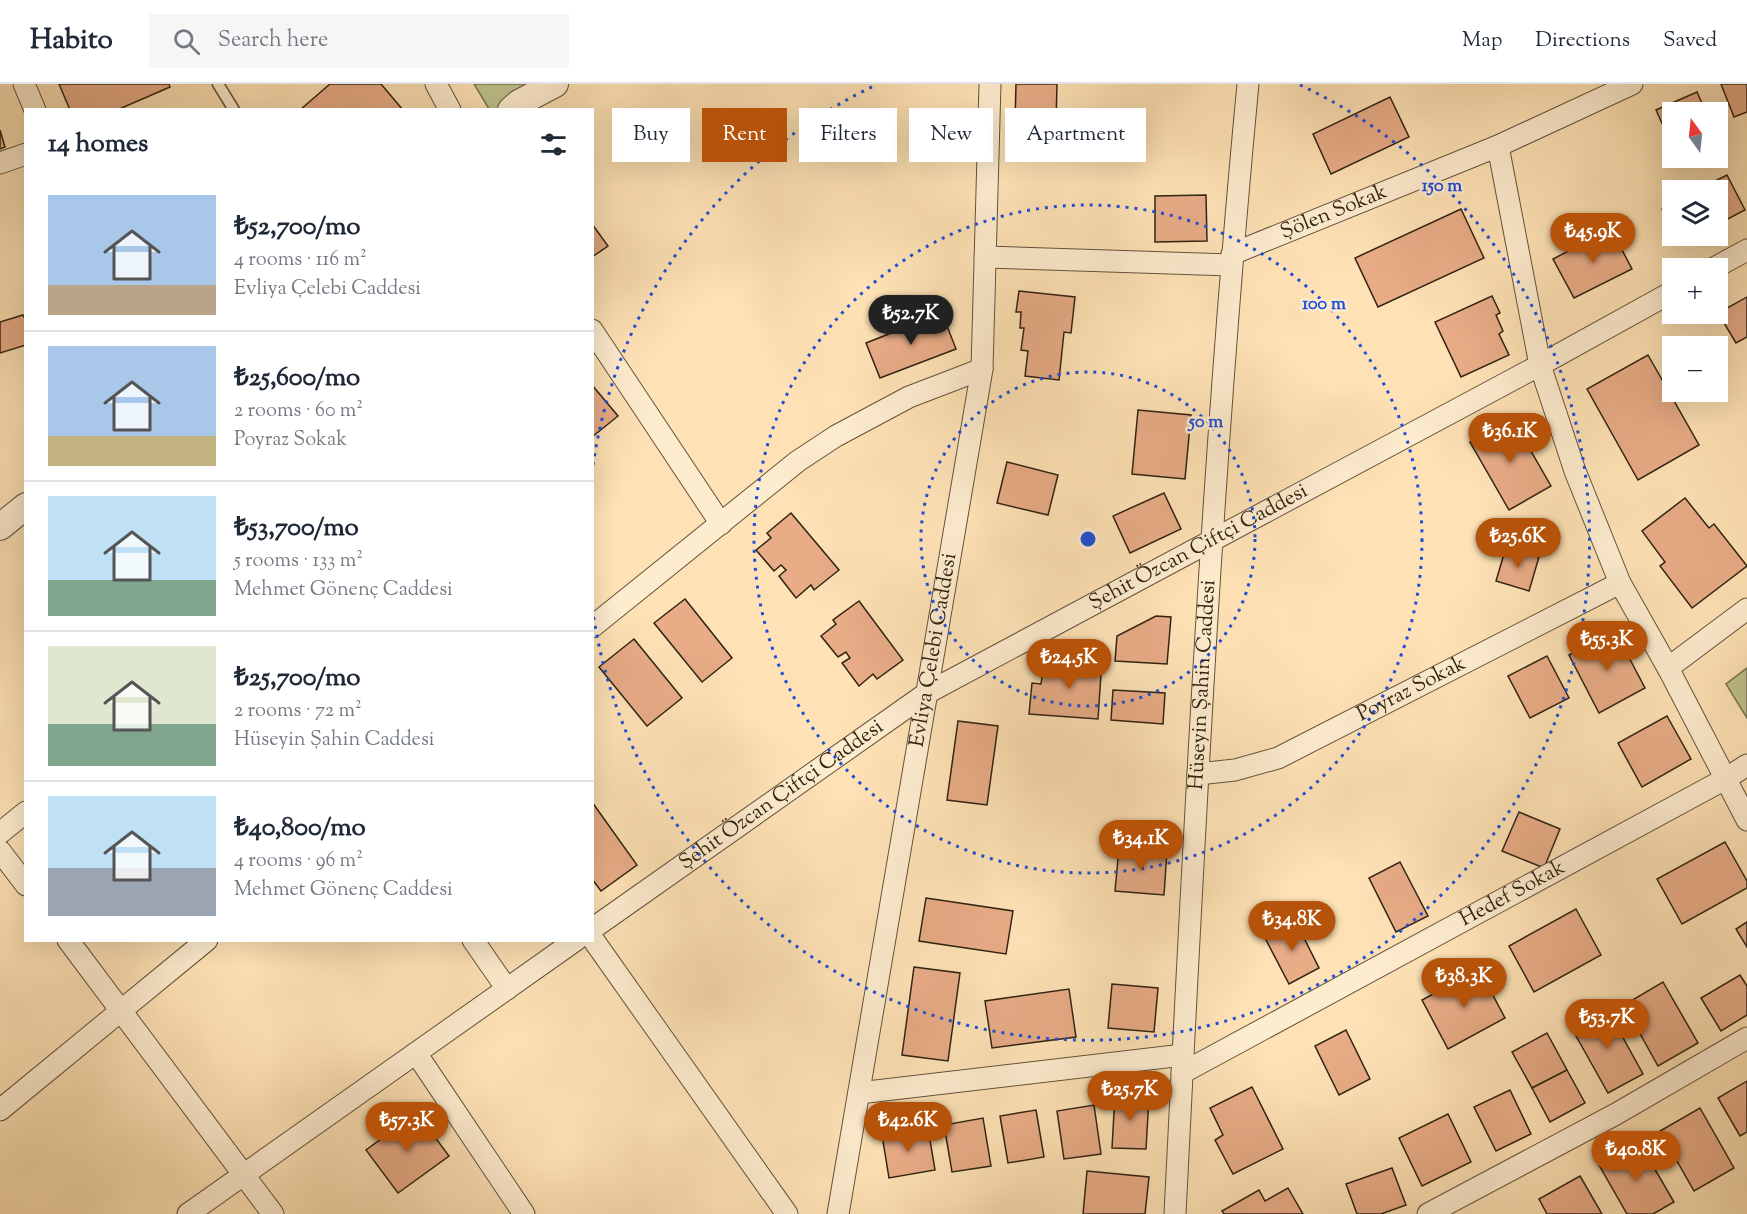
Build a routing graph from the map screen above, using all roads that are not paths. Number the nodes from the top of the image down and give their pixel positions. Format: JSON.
{"nodes":[{"id":1,"x":24,"y":84,"type":"edge"},
{"id":2,"x":218,"y":84,"type":"edge"},
{"id":3,"x":436,"y":84,"type":"edge"},
{"id":4,"x":555,"y":84,"type":"edge"},
{"id":5,"x":990,"y":84,"type":"edge"},
{"id":6,"x":1248,"y":84,"type":"edge"},
{"id":7,"x":1632,"y":84,"type":"edge"},
{"id":8,"x":34,"y":108,"type":"edge"},
{"id":9,"x":233,"y":108,"type":"edge"},
{"id":10,"x":449,"y":108,"type":"edge"},
{"id":11,"x":513,"y":108,"type":"edge"},
{"id":12,"x":1498,"y":146,"type":"junction"},
{"id":13,"x":24,"y":155,"type":"edge"},
{"id":14,"x":0,"y":163,"type":"edge"},
{"id":15,"x":1747,"y":250,"type":"edge"},
{"id":16,"x":985,"y":257,"type":"junction"},
{"id":17,"x":1231,"y":259,"type":"junction"},
{"id":18,"x":1728,"y":260,"type":"edge"},
{"id":19,"x":1662,"y":298,"type":"edge"},
{"id":20,"x":594,"y":333,"type":"edge"},
{"id":21,"x":1540,"y":365,"type":"junction"},
{"id":22,"x":981,"y":369,"type":"junction"},
{"id":23,"x":24,"y":508,"type":"edge"},
{"id":24,"x":721,"y":524,"type":"junction"},
{"id":25,"x":0,"y":527,"type":"edge"},
{"id":26,"x":1213,"y":540,"type":"junction"},
{"id":27,"x":1620,"y":583,"type":"junction"},
{"id":28,"x":1747,"y":609,"type":"edge"},
{"id":29,"x":594,"y":625,"type":"edge"},
{"id":30,"x":1668,"y":668,"type":"junction"},
{"id":31,"x":927,"y":693,"type":"junction"},
{"id":32,"x":1747,"y":765,"type":"edge"},
{"id":33,"x":1198,"y":774,"type":"junction"},
{"id":34,"x":1727,"y":778,"type":"junction"},
{"id":35,"x":24,"y":814,"type":"edge"},
{"id":36,"x":1747,"y":820,"type":"edge"},
{"id":37,"x":0,"y":833,"type":"edge"},
{"id":38,"x":0,"y":851,"type":"edge"},
{"id":39,"x":24,"y":882,"type":"edge"},
{"id":40,"x":594,"y":927,"type":"edge"},
{"id":41,"x":594,"y":941,"type":"edge"},
{"id":42,"x":69,"y":942,"type":"edge"},
{"id":43,"x":205,"y":942,"type":"edge"},
{"id":44,"x":474,"y":942,"type":"edge"},
{"id":45,"x":573,"y":942,"type":"edge"},
{"id":46,"x":507,"y":989,"type":"junction"},
{"id":47,"x":121,"y":1011,"type":"junction"},
{"id":48,"x":1747,"y":1038,"type":"edge"},
{"id":49,"x":416,"y":1053,"type":"junction"},
{"id":50,"x":1183,"y":1064,"type":"junction"},
{"id":51,"x":859,"y":1093,"type":"junction"},
{"id":52,"x":0,"y":1110,"type":"edge"},
{"id":53,"x":244,"y":1175,"type":"junction"},
{"id":54,"x":188,"y":1214,"type":"edge"},
{"id":55,"x":273,"y":1214,"type":"edge"},
{"id":56,"x":524,"y":1214,"type":"edge"},
{"id":57,"x":787,"y":1214,"type":"edge"},
{"id":58,"x":838,"y":1214,"type":"edge"},
{"id":59,"x":1175,"y":1214,"type":"edge"},
{"id":60,"x":1428,"y":1214,"type":"edge"}],
"edges":[{"from":1,"to":8,"type":"street"},
{"from":2,"to":9,"type":"lane"},
{"from":3,"to":10,"type":"street"},
{"from":4,"to":11,"type":"street"},
{"from":5,"to":16,"type":"street","name":"Evliya Çelebi Caddesi"},
{"from":6,"to":17,"type":"street","name":"Hüseyin Şahin Caddesi"},
{"from":7,"to":12,"type":"street","name":"Şölen Sokak"},
{"from":12,"to":17,"type":"street","name":"Şölen Sokak"},
{"from":12,"to":21,"type":"street"},
{"from":13,"to":14,"type":"street"},
{"from":15,"to":18,"type":"street"},
{"from":16,"to":17,"type":"street"},
{"from":16,"to":22,"type":"street","name":"Evliya Çelebi Caddesi"},
{"from":17,"to":26,"type":"street","name":"Hüseyin Şahin Caddesi"},
{"from":19,"to":21,"type":"street","name":"Şehit Özcan Çiftçi Caddesi"},
{"from":20,"to":24,"type":"street"},
{"from":21,"to":26,"type":"street","name":"Şehit Özcan Çiftçi Caddesi"},
{"from":21,"to":27,"type":"street"},
{"from":22,"to":24,"type":"street"},
{"from":22,"to":31,"type":"street","name":"Evliya Çelebi Caddesi"},
{"from":23,"to":25,"type":"street"},
{"from":24,"to":29,"type":"street"},
{"from":26,"to":31,"type":"street","name":"Şehit Özcan Çiftçi Caddesi"},
{"from":26,"to":33,"type":"street","name":"Hüseyin Şahin Caddesi"},
{"from":27,"to":30,"type":"street"},
{"from":27,"to":33,"type":"street","name":"Poyraz Sokak"},
{"from":28,"to":30,"type":"street"},
{"from":30,"to":34,"type":"street"},
{"from":31,"to":40,"type":"street","name":"Şehit Özcan Çiftçi Caddesi"},
{"from":31,"to":51,"type":"street","name":"Evliya Çelebi Caddesi"},
{"from":32,"to":34,"type":"street","name":"Hedef Sokak"},
{"from":33,"to":50,"type":"street","name":"Hüseyin Şahin Caddesi"},
{"from":34,"to":36,"type":"street"},
{"from":34,"to":50,"type":"street","name":"Hedef Sokak"},
{"from":35,"to":37,"type":"street"},
{"from":38,"to":39,"type":"street"},
{"from":41,"to":57,"type":"street"},
{"from":42,"to":47,"type":"street"},
{"from":43,"to":47,"type":"street"},
{"from":44,"to":46,"type":"street"},
{"from":45,"to":46,"type":"street"},
{"from":46,"to":49,"type":"street"},
{"from":47,"to":52,"type":"street"},
{"from":47,"to":53,"type":"street"},
{"from":48,"to":60,"type":"street"},
{"from":49,"to":53,"type":"street"},
{"from":49,"to":56,"type":"street"},
{"from":50,"to":51,"type":"street","name":"Hedef Sokak"},
{"from":50,"to":59,"type":"street","name":"Hüseyin Şahin Caddesi"},
{"from":51,"to":58,"type":"street","name":"Evliya Çelebi Caddesi"},
{"from":53,"to":54,"type":"street"},
{"from":53,"to":55,"type":"street"}]}
